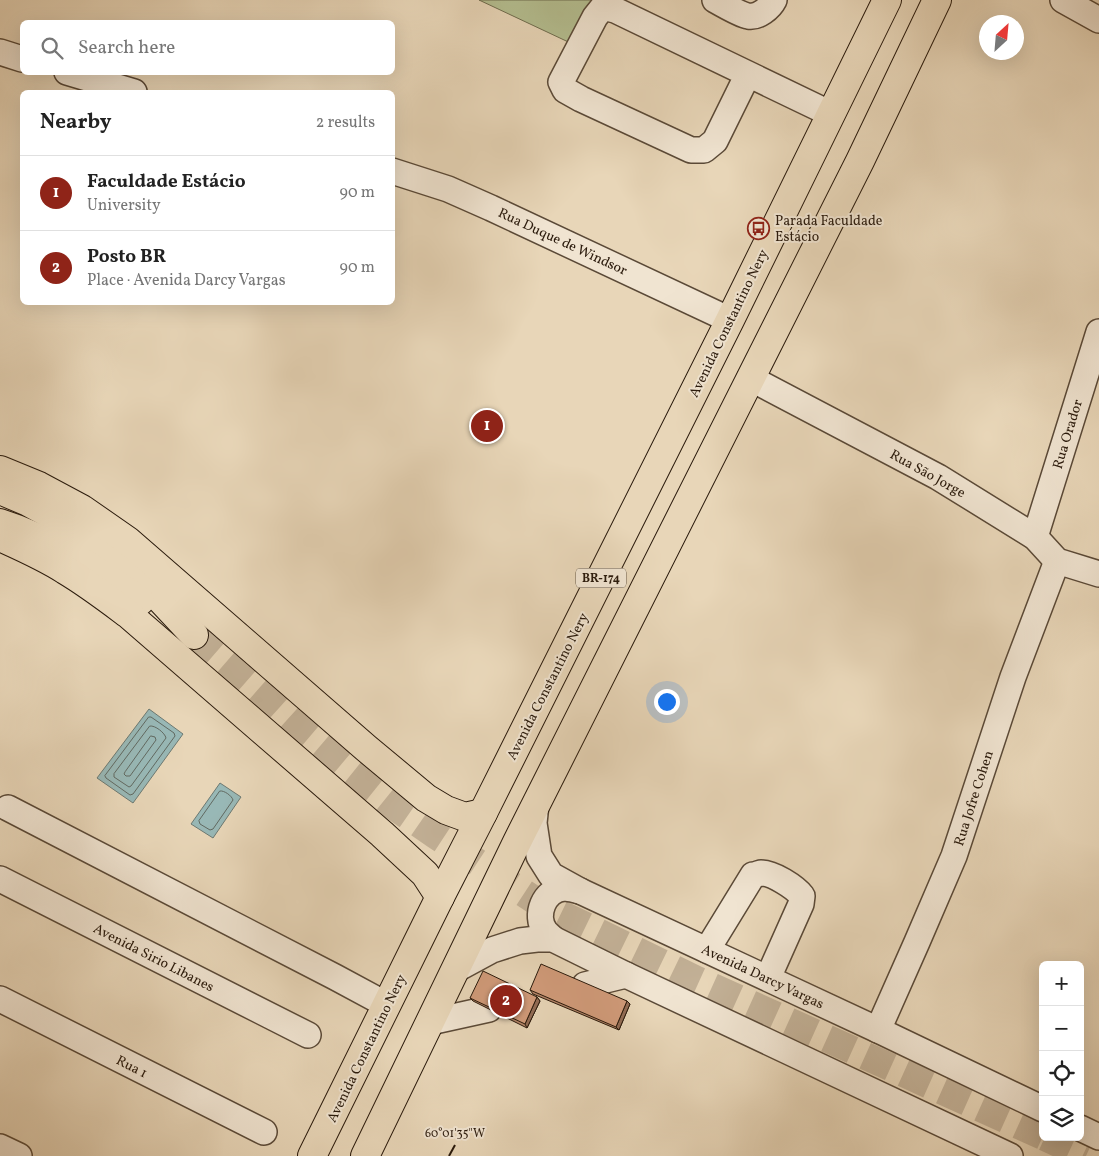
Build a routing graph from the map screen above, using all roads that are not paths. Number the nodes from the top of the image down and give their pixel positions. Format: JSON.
{"nodes":[{"id":1,"x":714,"y":0,"type":"edge"},
{"id":2,"x":774,"y":0,"type":"edge"},
{"id":3,"x":887,"y":0,"type":"edge"},
{"id":4,"x":937,"y":0,"type":"edge"},
{"id":5,"x":1063,"y":0,"type":"edge"},
{"id":6,"x":1099,"y":20,"type":"edge"},
{"id":7,"x":0,"y":52,"type":"edge"},
{"id":8,"x":20,"y":58,"type":"edge"},
{"id":9,"x":748,"y":74,"type":"junction"},
{"id":10,"x":73,"y":75,"type":"edge"},
{"id":11,"x":97,"y":87,"type":"edge"},
{"id":12,"x":119,"y":90,"type":"edge"},
{"id":13,"x":831,"y":114,"type":"junction"},
{"id":14,"x":395,"y":172,"type":"edge"},
{"id":15,"x":730,"y":320,"type":"junction"},
{"id":16,"x":1098,"y":335,"type":"edge"},
{"id":17,"x":750,"y":378,"type":"junction"},
{"id":18,"x":0,"y":470,"type":"edge"},
{"id":19,"x":0,"y":490,"type":"edge"},
{"id":20,"x":0,"y":523,"type":"edge"},
{"id":21,"x":0,"y":537,"type":"edge"},
{"id":22,"x":1035,"y":537,"type":"junction"},
{"id":23,"x":1057,"y":561,"type":"junction"},
{"id":24,"x":1099,"y":574,"type":"edge"},
{"id":25,"x":536,"y":804,"type":"junction"},
{"id":26,"x":8,"y":808,"type":"dead end"},
{"id":27,"x":483,"y":813,"type":"junction"},
{"id":28,"x":0,"y":879,"type":"edge"},
{"id":29,"x":580,"y":891,"type":"junction"},
{"id":30,"x":440,"y":897,"type":"junction"},
{"id":31,"x":553,"y":939,"type":"junction"},
{"id":32,"x":707,"y":950,"type":"junction"},
{"id":33,"x":455,"y":970,"type":"junction"},
{"id":34,"x":626,"y":975,"type":"junction"},
{"id":35,"x":768,"y":978,"type":"junction"},
{"id":36,"x":585,"y":985,"type":"edge"},
{"id":37,"x":0,"y":1000,"type":"edge"},
{"id":38,"x":387,"y":1005,"type":"junction"},
{"id":39,"x":489,"y":1009,"type":"edge"},
{"id":40,"x":430,"y":1022,"type":"junction"},
{"id":41,"x":878,"y":1030,"type":"junction"},
{"id":42,"x":308,"y":1035,"type":"dead end"},
{"id":43,"x":1039,"y":1108,"type":"edge"},
{"id":44,"x":1084,"y":1130,"type":"edge"},
{"id":45,"x":264,"y":1132,"type":"dead end"},
{"id":46,"x":1099,"y":1136,"type":"edge"},
{"id":47,"x":0,"y":1147,"type":"edge"},
{"id":48,"x":18,"y":1156,"type":"edge"},
{"id":49,"x":312,"y":1156,"type":"edge"},
{"id":50,"x":366,"y":1156,"type":"edge"},
{"id":51,"x":1010,"y":1156,"type":"edge"}],
"edges":[{"from":1,"to":2,"type":"street"},
{"from":3,"to":13,"type":"main road","name":"Avenida Constantino Nery","number":"BR-174"},
{"from":4,"to":17,"type":"main road","number":"BR-174"},
{"from":5,"to":6,"type":"street"},
{"from":7,"to":8,"type":"street"},
{"from":9,"to":9,"type":"street"},
{"from":9,"to":13,"type":"street"},
{"from":10,"to":11,"type":"street"},
{"from":11,"to":12,"type":"street"},
{"from":13,"to":15,"type":"main road","name":"Avenida Constantino Nery","number":"BR-174"},
{"from":14,"to":15,"type":"street","name":"Rua Duque de Windsor"},
{"from":15,"to":27,"type":"main road","name":"Avenida Constantino Nery","number":"BR-174"},
{"from":16,"to":22,"type":"street","name":"Rua Orador"},
{"from":17,"to":22,"type":"street","name":"Rua São Jorge"},
{"from":17,"to":25,"type":"main road","number":"BR-174"},
{"from":18,"to":27,"type":"main road"},
{"from":19,"to":20,"type":"main road"},
{"from":21,"to":30,"type":"main road"},
{"from":22,"to":23,"type":"street","name":"Rua São Jorge"},
{"from":23,"to":24,"type":"street"},
{"from":23,"to":41,"type":"street","name":"Rua Jofre Cohen"},
{"from":25,"to":29,"type":"street","name":"Avenida Darcy Vargas"},
{"from":25,"to":33,"type":"main road","number":"BR-174"},
{"from":26,"to":38,"type":"street"},
{"from":27,"to":30,"type":"main road","name":"Avenida Constantino Nery","number":"BR-174"},
{"from":28,"to":42,"type":"street","name":"Avenida Sirio Libanes"},
{"from":29,"to":31,"type":"street"},
{"from":29,"to":32,"type":"street","name":"Avenida Darcy Vargas"},
{"from":30,"to":38,"type":"main road","name":"Avenida Constantino Nery","number":"BR-174"},
{"from":31,"to":33,"type":"street"},
{"from":31,"to":34,"type":"street"},
{"from":32,"to":35,"type":"street","name":"Avenida Darcy Vargas"},
{"from":32,"to":35,"type":"street"},
{"from":33,"to":40,"type":"main road","number":"BR-174"},
{"from":34,"to":36,"type":"street"},
{"from":34,"to":51,"type":"street"},
{"from":35,"to":41,"type":"street","name":"Avenida Darcy Vargas"},
{"from":37,"to":45,"type":"street","name":"Rua 1"},
{"from":38,"to":49,"type":"main road","name":"Avenida Constantino Nery","number":"BR-174"},
{"from":39,"to":40,"type":"street"},
{"from":40,"to":50,"type":"main road","number":"BR-174"},
{"from":41,"to":43,"type":"street","name":"Avenida Darcy Vargas"},
{"from":44,"to":46,"type":"street"},
{"from":47,"to":48,"type":"street"}]}
